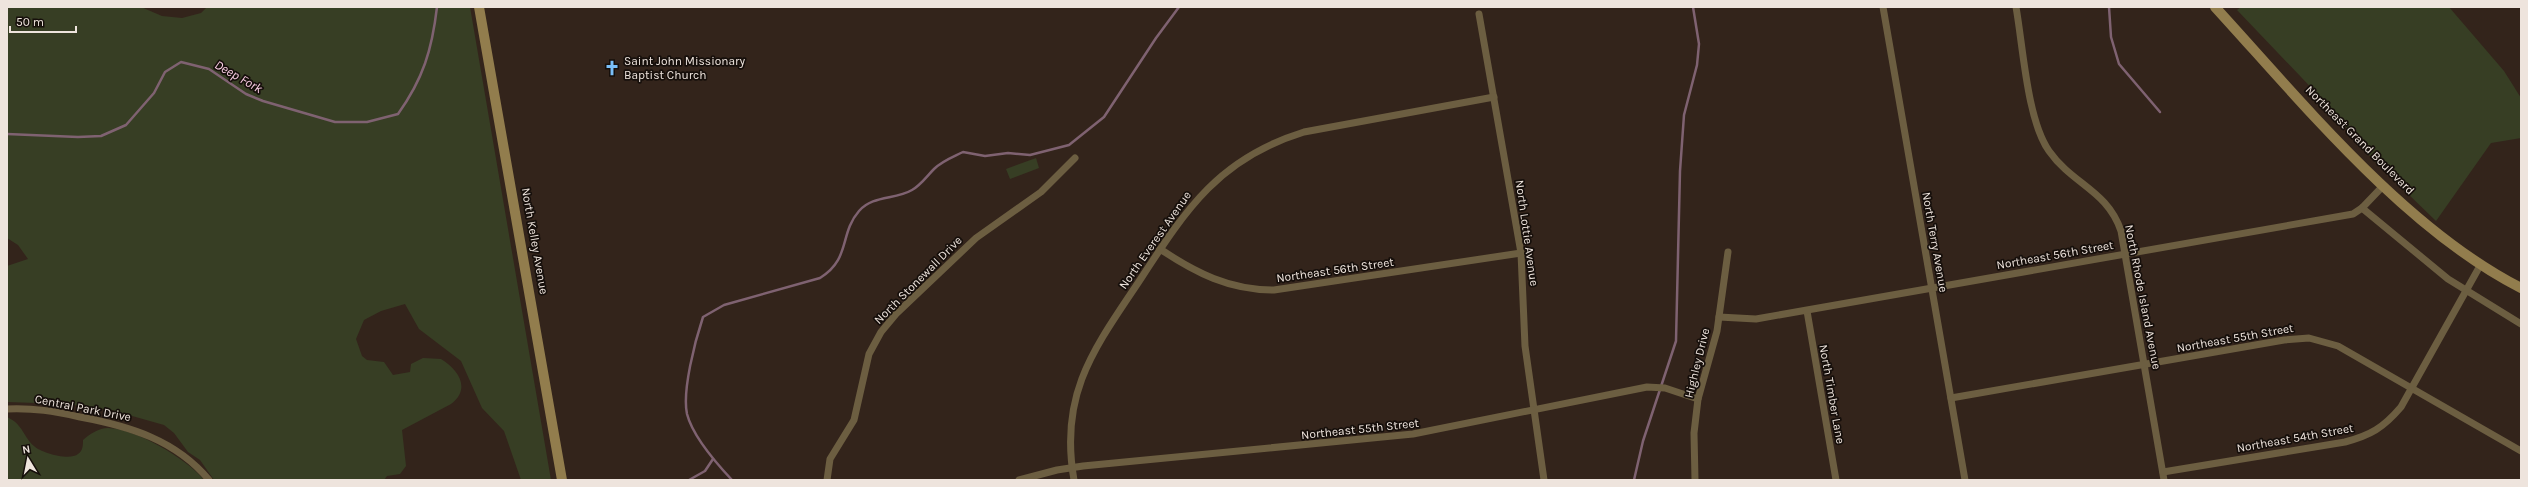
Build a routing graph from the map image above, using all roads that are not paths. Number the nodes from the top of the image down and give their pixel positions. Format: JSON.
{"nodes":[{"id":1,"x":479,"y":7,"type":"edge"},
{"id":2,"x":1883,"y":7,"type":"edge"},
{"id":3,"x":2016,"y":7,"type":"edge"},
{"id":4,"x":2215,"y":7,"type":"edge"},
{"id":5,"x":1479,"y":14,"type":"dead end"},
{"id":6,"x":1494,"y":97,"type":"junction"},
{"id":7,"x":1075,"y":158,"type":"dead end"},
{"id":8,"x":2383,"y":186,"type":"junction"},
{"id":9,"x":2362,"y":208,"type":"junction"},
{"id":10,"x":1160,"y":249,"type":"junction"},
{"id":11,"x":1728,"y":252,"type":"dead end"},
{"id":12,"x":1521,"y":253,"type":"junction"},
{"id":13,"x":2126,"y":254,"type":"junction"},
{"id":14,"x":2481,"y":264,"type":"junction"},
{"id":15,"x":1932,"y":288,"type":"junction"},
{"id":16,"x":2521,"y":288,"type":"edge"},
{"id":17,"x":2466,"y":291,"type":"junction"},
{"id":18,"x":1807,"y":311,"type":"junction"},
{"id":19,"x":1719,"y":316,"type":"junction"},
{"id":20,"x":2521,"y":324,"type":"edge"},
{"id":21,"x":2145,"y":364,"type":"junction"},
{"id":22,"x":2411,"y":388,"type":"junction"},
{"id":23,"x":1951,"y":398,"type":"junction"},
{"id":24,"x":1698,"y":399,"type":"junction"},
{"id":25,"x":7,"y":410,"type":"edge"},
{"id":26,"x":1534,"y":411,"type":"junction"},
{"id":27,"x":2521,"y":451,"type":"edge"},
{"id":28,"x":1072,"y":468,"type":"junction"},
{"id":29,"x":2163,"y":476,"type":"edge"},
{"id":30,"x":209,"y":480,"type":"edge"},
{"id":31,"x":562,"y":480,"type":"edge"},
{"id":32,"x":827,"y":480,"type":"edge"},
{"id":33,"x":1019,"y":480,"type":"edge"},
{"id":34,"x":1074,"y":480,"type":"edge"},
{"id":35,"x":1544,"y":480,"type":"edge"},
{"id":36,"x":1695,"y":480,"type":"edge"},
{"id":37,"x":1836,"y":480,"type":"edge"},
{"id":38,"x":1965,"y":480,"type":"edge"}],
"edges":[{"from":1,"to":31,"type":"street","name":"North Kelley Avenue"},
{"from":2,"to":15,"type":"street","name":"North Terry Avenue"},
{"from":3,"to":13,"type":"street","name":"North Rhode Island Avenue"},
{"from":4,"to":8,"type":"street","name":"Northeast Grand Boulevard"},
{"from":5,"to":6,"type":"street","name":"North Lottie Avenue"},
{"from":6,"to":10,"type":"street","name":"North Everest Avenue"},
{"from":6,"to":12,"type":"street","name":"North Lottie Avenue"},
{"from":7,"to":32,"type":"street","name":"North Stonewall Drive"},
{"from":8,"to":9,"type":"street","name":"Northeast 56th Street"},
{"from":8,"to":14,"type":"street","name":"Northeast Grand Boulevard"},
{"from":9,"to":13,"type":"street","name":"Northeast 56th Street"},
{"from":9,"to":17,"type":"street"},
{"from":10,"to":12,"type":"street","name":"Northeast 56th Street"},
{"from":10,"to":28,"type":"street","name":"North Everest Avenue"},
{"from":11,"to":19,"type":"street","name":"Highley Drive"},
{"from":12,"to":26,"type":"street","name":"North Lottie Avenue"},
{"from":13,"to":15,"type":"street","name":"Northeast 56th Street"},
{"from":13,"to":21,"type":"street","name":"North Rhode Island Avenue"},
{"from":14,"to":16,"type":"street","name":"Northeast Grand Boulevard"},
{"from":14,"to":17,"type":"street","name":"Northeast 54th Street"},
{"from":15,"to":18,"type":"street","name":"Northeast 56th Street"},
{"from":15,"to":23,"type":"street","name":"North Terry Avenue"},
{"from":17,"to":20,"type":"street"},
{"from":17,"to":22,"type":"street","name":"Northeast 54th Street"},
{"from":18,"to":19,"type":"street","name":"Northeast 56th Street"},
{"from":18,"to":37,"type":"street","name":"North Timber Lane"},
{"from":19,"to":24,"type":"street","name":"Highley Drive"},
{"from":21,"to":22,"type":"street","name":"Northeast 55th Street"},
{"from":21,"to":23,"type":"street","name":"Northeast 55th Street"},
{"from":21,"to":29,"type":"street","name":"North Rhode Island Avenue"},
{"from":22,"to":27,"type":"street","name":"Northeast 55th Street"},
{"from":22,"to":29,"type":"street","name":"Northeast 54th Street"},
{"from":23,"to":38,"type":"street","name":"North Terry Avenue"},
{"from":24,"to":26,"type":"street","name":"Northeast 55th Street"},
{"from":24,"to":36,"type":"street","name":"Highley Drive"},
{"from":25,"to":30,"type":"street","name":"Central Park Drive"},
{"from":26,"to":28,"type":"street","name":"Northeast 55th Street"},
{"from":26,"to":35,"type":"street","name":"North Lottie Avenue"},
{"from":28,"to":33,"type":"street","name":"Northeast 55th Street"},
{"from":28,"to":34,"type":"street","name":"North Everest Avenue"}]}
